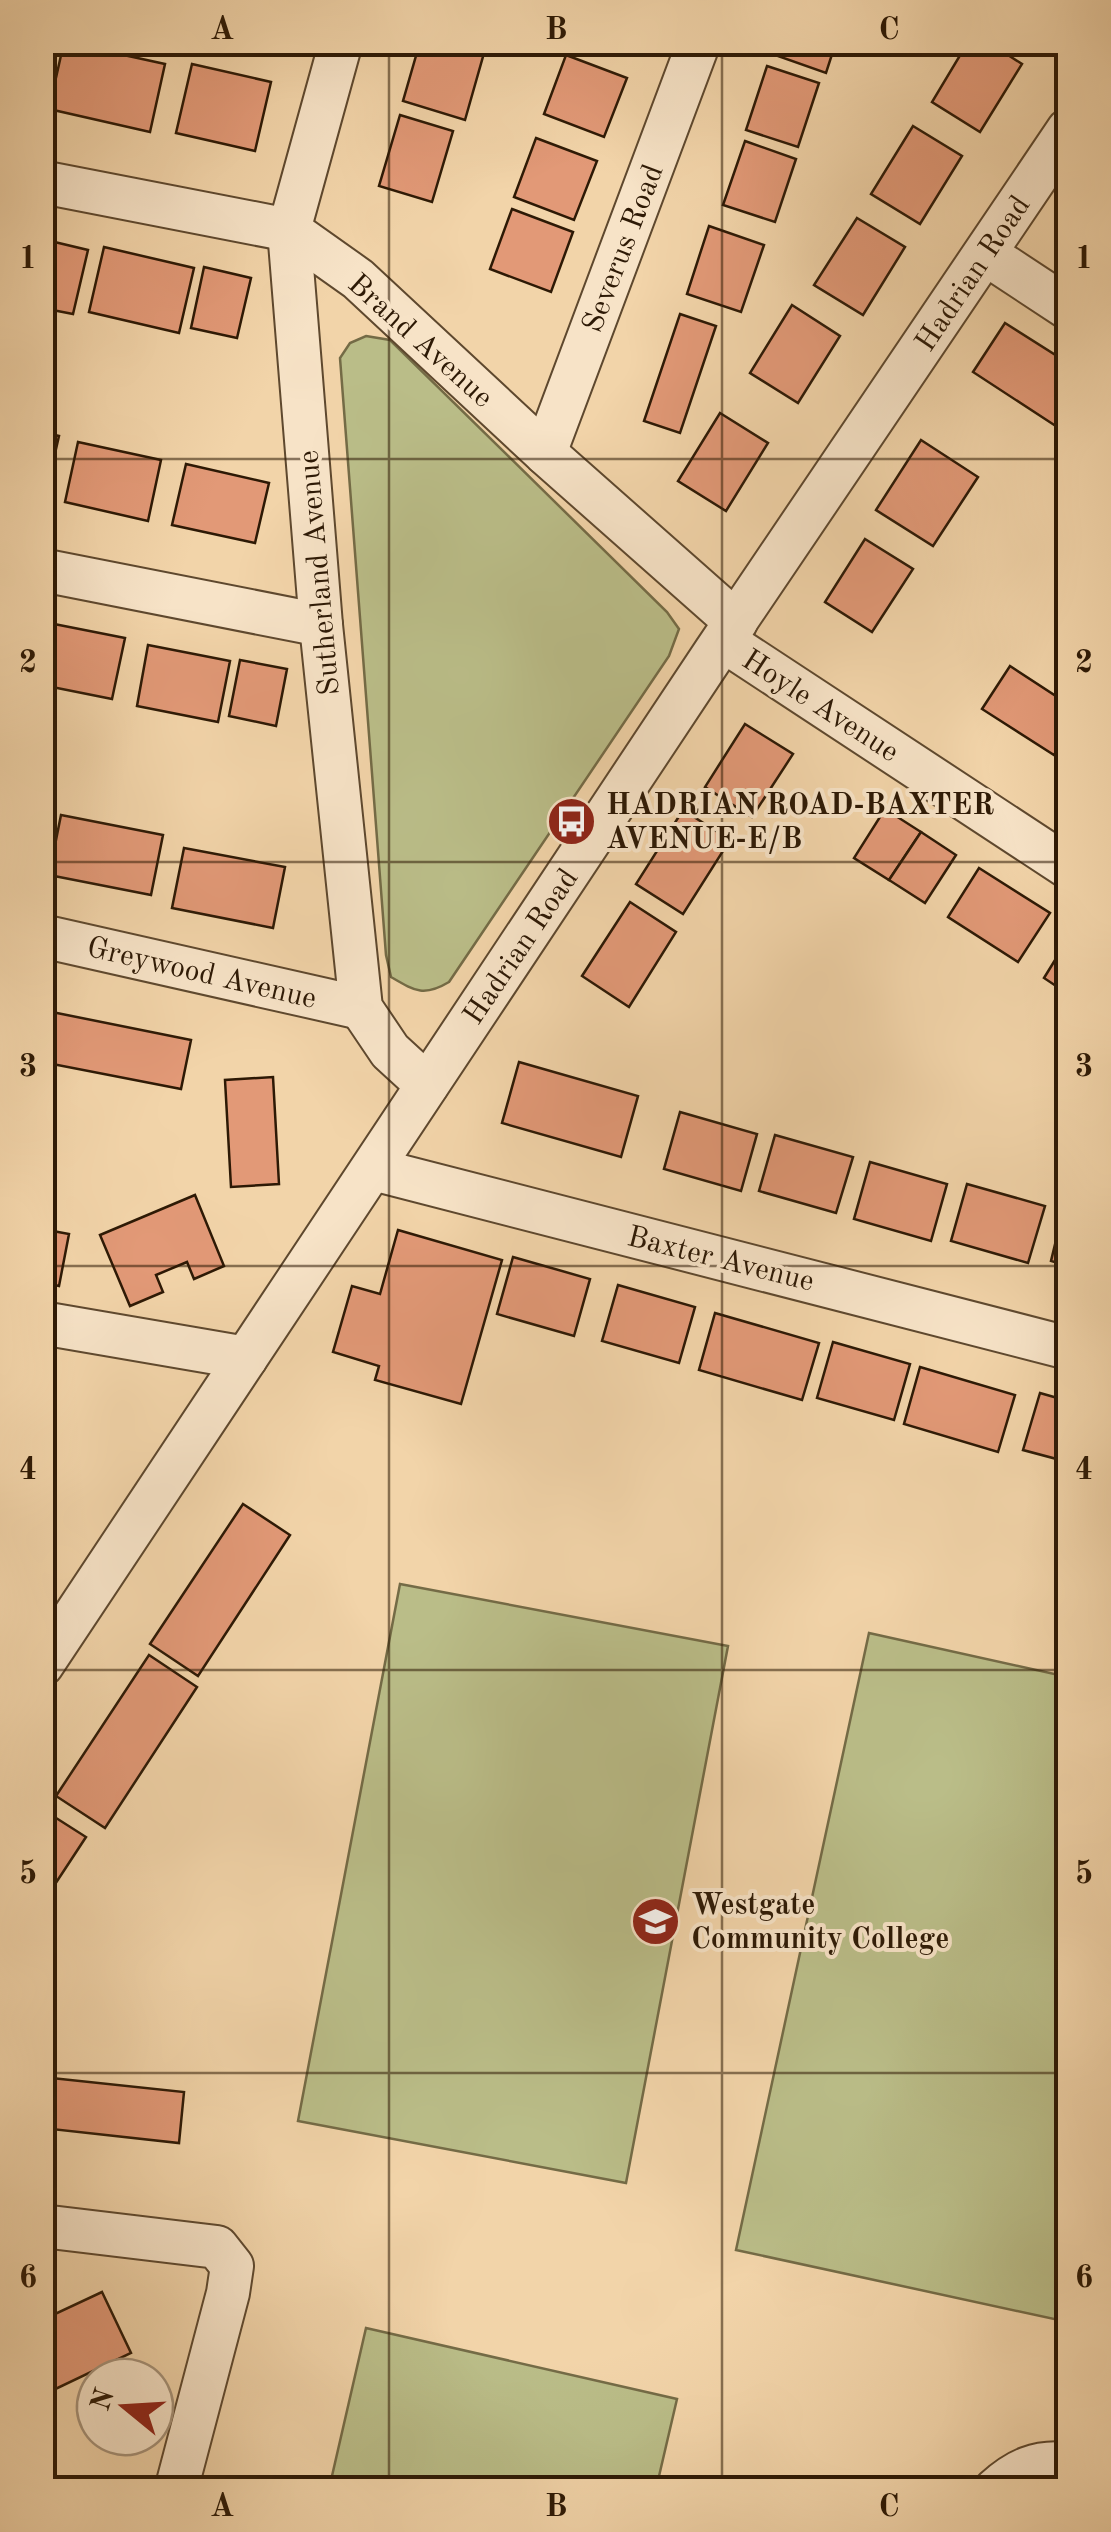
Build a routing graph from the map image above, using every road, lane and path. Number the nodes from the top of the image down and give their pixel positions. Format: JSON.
{"nodes":[{"id":1,"x":341,"y":42,"type":"edge"},
{"id":2,"x":700,"y":42,"type":"edge"},
{"id":3,"x":1068,"y":130,"type":"edge"},
{"id":4,"x":42,"y":182,"type":"edge"},
{"id":5,"x":290,"y":230,"type":"junction"},
{"id":6,"x":986,"y":254,"type":"junction"},
{"id":7,"x":1068,"y":308,"type":"edge"},
{"id":8,"x":545,"y":454,"type":"junction"},
{"id":9,"x":42,"y":570,"type":"edge"},
{"id":10,"x":320,"y":625,"type":"junction"},
{"id":11,"x":730,"y":632,"type":"junction"},
{"id":12,"x":1068,"y":867,"type":"edge"},
{"id":13,"x":42,"y":936,"type":"edge"},
{"id":14,"x":361,"y":1008,"type":"junction"},
{"id":15,"x":428,"y":1084,"type":"junction"},
{"id":16,"x":374,"y":1169,"type":"junction"},
{"id":17,"x":42,"y":1323,"type":"edge"},
{"id":18,"x":1068,"y":1348,"type":"edge"},
{"id":19,"x":246,"y":1358,"type":"junction"},
{"id":20,"x":42,"y":1665,"type":"edge"},
{"id":21,"x":42,"y":2226,"type":"edge"},
{"id":22,"x":1068,"y":2464,"type":"edge"},
{"id":23,"x":176,"y":2490,"type":"edge"},
{"id":24,"x":995,"y":2490,"type":"edge"}],
"edges":[{"from":1,"to":5,"type":"street","name":"Sutherland Avenue"},
{"from":2,"to":8,"type":"street","name":"Severus Road"},
{"from":3,"to":6,"type":"street","name":"Hadrian Road"},
{"from":4,"to":5,"type":"street","name":"Brand Avenue"},
{"from":5,"to":8,"type":"street","name":"Brand Avenue"},
{"from":5,"to":10,"type":"street","name":"Sutherland Avenue"},
{"from":6,"to":7,"type":"street"},
{"from":6,"to":11,"type":"street","name":"Hadrian Road"},
{"from":8,"to":11,"type":"street","name":"Brand Avenue"},
{"from":9,"to":10,"type":"street"},
{"from":10,"to":14,"type":"street","name":"Sutherland Avenue"},
{"from":11,"to":12,"type":"street","name":"Hoyle Avenue"},
{"from":11,"to":15,"type":"street","name":"Hadrian Road"},
{"from":13,"to":14,"type":"street","name":"Greywood Avenue"},
{"from":14,"to":15,"type":"street","name":"Sutherland Avenue"},
{"from":15,"to":16,"type":"street","name":"Hadrian Road"},
{"from":16,"to":18,"type":"street","name":"Baxter Avenue"},
{"from":16,"to":19,"type":"street","name":"Hadrian Road"},
{"from":17,"to":19,"type":"street"},
{"from":19,"to":20,"type":"street","name":"Hadrian Road"},
{"from":21,"to":23,"type":"street"},
{"from":22,"to":24,"type":"street"}]}
